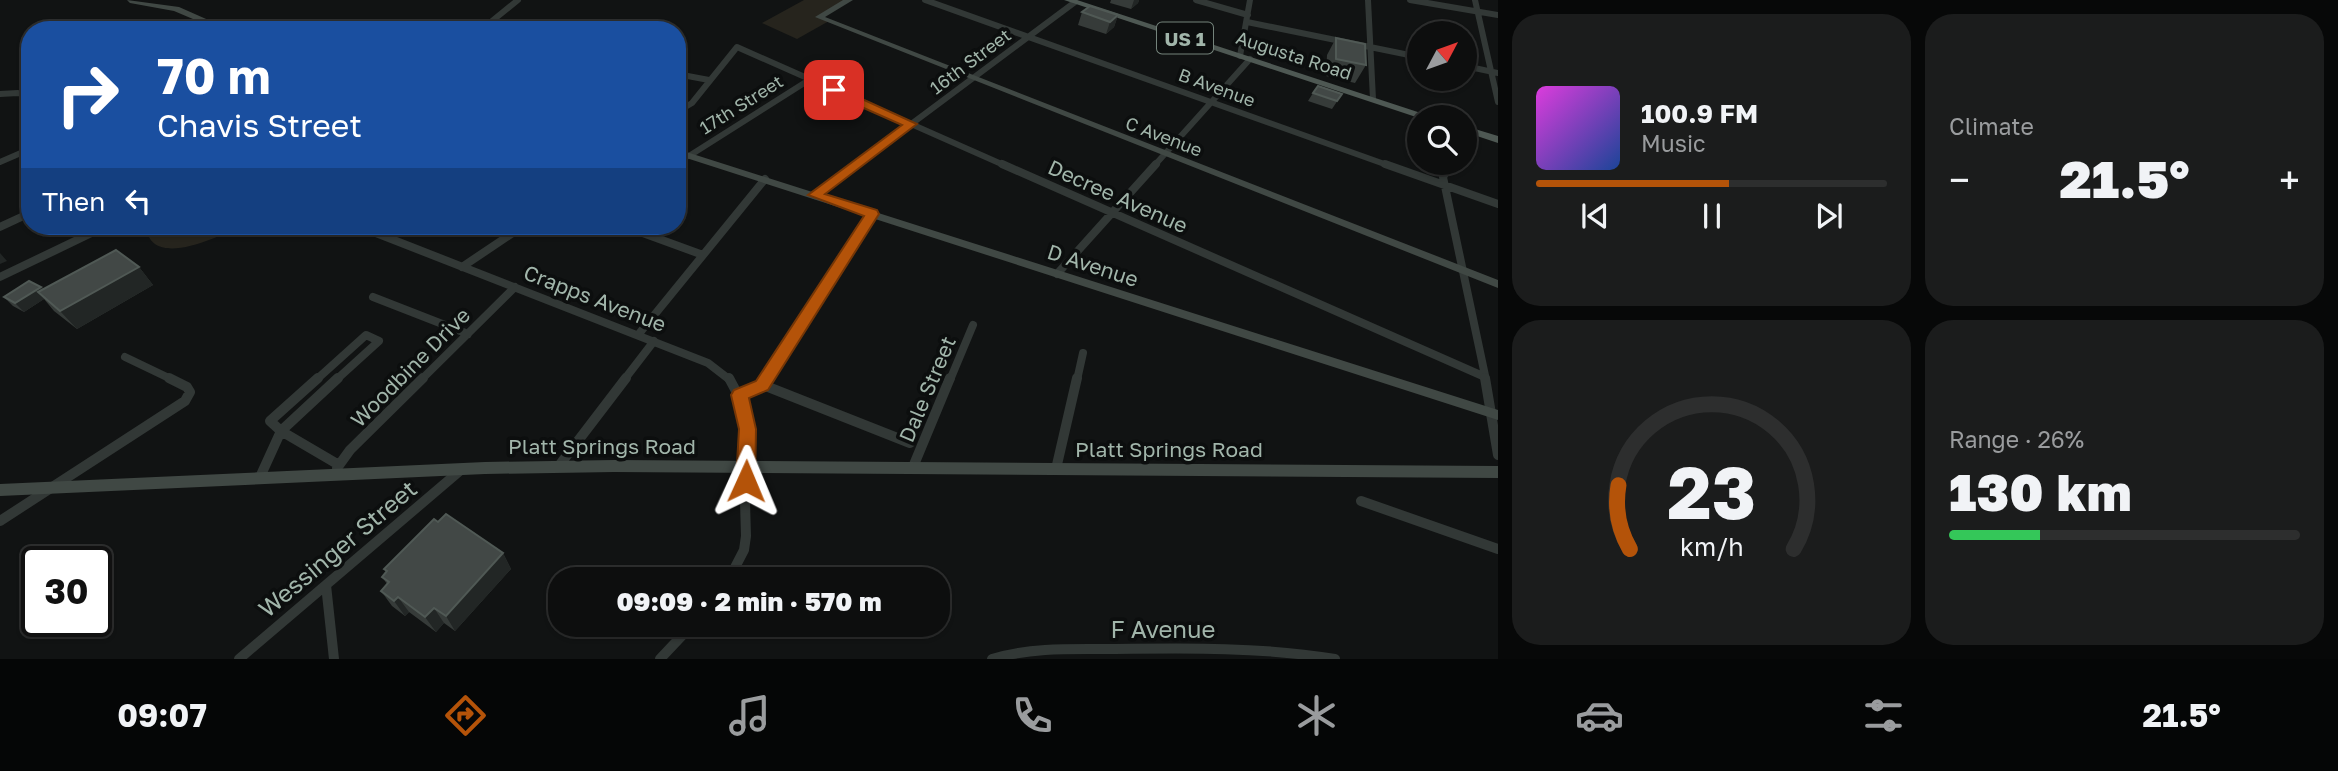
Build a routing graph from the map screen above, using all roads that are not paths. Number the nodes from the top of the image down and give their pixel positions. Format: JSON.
{"nodes":[{"id":1,"x":518,"y":0,"type":"edge"},
{"id":2,"x":849,"y":0,"type":"edge"},
{"id":3,"x":925,"y":0,"type":"edge"},
{"id":4,"x":1196,"y":0,"type":"edge"},
{"id":5,"x":1250,"y":0,"type":"edge"},
{"id":6,"x":1368,"y":0,"type":"edge"},
{"id":7,"x":1410,"y":0,"type":"edge"},
{"id":8,"x":1475,"y":0,"type":"edge"},
{"id":9,"x":131,"y":1,"type":"edge"},
{"id":10,"x":1071,"y":1,"type":"edge"},
{"id":11,"x":1478,"y":12,"type":"junction"},
{"id":12,"x":1498,"y":15,"type":"edge"},
{"id":13,"x":818,"y":17,"type":"joint"},
{"id":14,"x":1248,"y":18,"type":"junction"},
{"id":15,"x":205,"y":21,"type":"edge"},
{"id":16,"x":492,"y":21,"type":"edge"},
{"id":17,"x":1029,"y":37,"type":"junction"},
{"id":18,"x":737,"y":47,"type":"joint"},
{"id":19,"x":1370,"y":47,"type":"junction"},
{"id":20,"x":1407,"y":55,"type":"edge"},
{"id":21,"x":1245,"y":58,"type":"junction"},
{"id":22,"x":1494,"y":72,"type":"edge"},
{"id":23,"x":686,"y":76,"type":"edge"},
{"id":24,"x":973,"y":78,"type":"junction"},
{"id":25,"x":709,"y":80,"type":"junction"},
{"id":26,"x":809,"y":80,"type":"junction"},
{"id":27,"x":0,"y":94,"type":"edge"},
{"id":28,"x":21,"y":94,"type":"edge"},
{"id":29,"x":1373,"y":99,"type":"junction"},
{"id":30,"x":1211,"y":102,"type":"junction"},
{"id":31,"x":1498,"y":102,"type":"edge"},
{"id":32,"x":686,"y":107,"type":"edge"},
{"id":33,"x":1407,"y":110,"type":"edge"},
{"id":34,"x":911,"y":124,"type":"junction"},
{"id":35,"x":1477,"y":134,"type":"edge"},
{"id":36,"x":1498,"y":140,"type":"edge"},
{"id":37,"x":686,"y":152,"type":"edge"},
{"id":38,"x":21,"y":153,"type":"edge"},
{"id":39,"x":1165,"y":153,"type":"junction"},
{"id":40,"x":686,"y":155,"type":"edge"},
{"id":41,"x":0,"y":162,"type":"edge"},
{"id":42,"x":1444,"y":175,"type":"edge"},
{"id":43,"x":765,"y":179,"type":"junction"},
{"id":44,"x":1445,"y":185,"type":"junction"},
{"id":45,"x":815,"y":195,"type":"junction"},
{"id":46,"x":1498,"y":204,"type":"edge"},
{"id":47,"x":1111,"y":213,"type":"junction"},
{"id":48,"x":873,"y":214,"type":"junction"},
{"id":49,"x":21,"y":218,"type":"edge"},
{"id":50,"x":0,"y":227,"type":"edge"},
{"id":51,"x":87,"y":235,"type":"edge"},
{"id":52,"x":381,"y":235,"type":"edge"},
{"id":53,"x":510,"y":235,"type":"edge"},
{"id":54,"x":648,"y":235,"type":"edge"},
{"id":55,"x":703,"y":255,"type":"junction"},
{"id":56,"x":462,"y":267,"type":"junction"},
{"id":57,"x":1463,"y":270,"type":"junction"},
{"id":58,"x":1057,"y":274,"type":"junction"},
{"id":59,"x":0,"y":277,"type":"edge"},
{"id":60,"x":1498,"y":284,"type":"edge"},
{"id":61,"x":515,"y":287,"type":"junction"},
{"id":62,"x":373,"y":298,"type":"dead end"},
{"id":63,"x":973,"y":325,"type":"dead end"},
{"id":64,"x":468,"y":334,"type":"junction"},
{"id":65,"x":638,"y":335,"type":"junction"},
{"id":66,"x":654,"y":341,"type":"junction"},
{"id":67,"x":1083,"y":354,"type":"dead end"},
{"id":68,"x":125,"y":357,"type":"dead end"},
{"id":69,"x":1485,"y":377,"type":"junction"},
{"id":70,"x":762,"y":386,"type":"junction"},
{"id":71,"x":740,"y":395,"type":"junction"},
{"id":72,"x":1495,"y":414,"type":"edge"},
{"id":73,"x":281,"y":431,"type":"junction"},
{"id":74,"x":910,"y":443,"type":"dead end"},
{"id":75,"x":1498,"y":455,"type":"edge"},
{"id":76,"x":558,"y":467,"type":"junction"},
{"id":77,"x":744,"y":467,"type":"junction"},
{"id":78,"x":913,"y":467,"type":"junction"},
{"id":79,"x":462,"y":469,"type":"junction"},
{"id":80,"x":1056,"y":469,"type":"junction"},
{"id":81,"x":335,"y":470,"type":"junction"},
{"id":82,"x":1498,"y":472,"type":"edge"},
{"id":83,"x":260,"y":477,"type":"junction"},
{"id":84,"x":53,"y":488,"type":"junction"},
{"id":85,"x":0,"y":490,"type":"edge"},
{"id":86,"x":1361,"y":501,"type":"dead end"},
{"id":87,"x":0,"y":521,"type":"edge"},
{"id":88,"x":1498,"y":549,"type":"edge"},
{"id":89,"x":737,"y":567,"type":"edge"},
{"id":90,"x":326,"y":585,"type":"junction"},
{"id":91,"x":681,"y":637,"type":"edge"},
{"id":92,"x":239,"y":659,"type":"edge"},
{"id":93,"x":334,"y":659,"type":"edge"},
{"id":94,"x":660,"y":659,"type":"edge"},
{"id":95,"x":992,"y":659,"type":"edge"},
{"id":96,"x":1335,"y":659,"type":"edge"}],
"edges":[{"from":1,"to":16,"type":"street"},
{"from":2,"to":13,"type":"street"},
{"from":3,"to":17,"type":"street","name":"B Avenue"},
{"from":4,"to":14,"type":"street"},
{"from":5,"to":14,"type":"street"},
{"from":6,"to":19,"type":"street"},
{"from":7,"to":11,"type":"street"},
{"from":8,"to":11,"type":"street"},
{"from":9,"to":15,"type":"street"},
{"from":10,"to":17,"type":"street","name":"16th Street"},
{"from":10,"to":21,"type":"main road","name":"Augusta Road","number":"US 1"},
{"from":11,"to":12,"type":"street"},
{"from":11,"to":22,"type":"street"},
{"from":13,"to":24,"type":"street","name":"C Avenue"},
{"from":14,"to":19,"type":"street"},
{"from":14,"to":21,"type":"street"},
{"from":17,"to":24,"type":"street","name":"16th Street"},
{"from":17,"to":30,"type":"street","name":"B Avenue"},
{"from":18,"to":25,"type":"street"},
{"from":18,"to":26,"type":"street","name":"Decree Avenue"},
{"from":19,"to":20,"type":"street"},
{"from":19,"to":29,"type":"street"},
{"from":21,"to":29,"type":"main road","name":"Augusta Road","number":"US 1"},
{"from":21,"to":30,"type":"street"},
{"from":22,"to":31,"type":"street"},
{"from":23,"to":25,"type":"street"},
{"from":24,"to":34,"type":"street","name":"16th Street"},
{"from":24,"to":39,"type":"street","name":"C Avenue"},
{"from":25,"to":32,"type":"street"},
{"from":26,"to":34,"type":"street","name":"Decree Avenue"},
{"from":26,"to":37,"type":"street","name":"17th Street"},
{"from":27,"to":28,"type":"street"},
{"from":29,"to":33,"type":"main road","name":"Augusta Road","number":"US 1"},
{"from":30,"to":39,"type":"street"},
{"from":30,"to":44,"type":"street","name":"B Avenue"},
{"from":34,"to":45,"type":"street","name":"16th Street"},
{"from":34,"to":47,"type":"street","name":"Decree Avenue"},
{"from":35,"to":36,"type":"main road"},
{"from":38,"to":41,"type":"street"},
{"from":39,"to":47,"type":"street"},
{"from":39,"to":57,"type":"street","name":"C Avenue"},
{"from":40,"to":43,"type":"street","name":"D Avenue"},
{"from":42,"to":44,"type":"street"},
{"from":43,"to":45,"type":"street","name":"D Avenue"},
{"from":43,"to":55,"type":"street"},
{"from":44,"to":46,"type":"street","name":"B Avenue"},
{"from":44,"to":57,"type":"street"},
{"from":45,"to":48,"type":"street","name":"D Avenue"},
{"from":47,"to":58,"type":"street"},
{"from":47,"to":69,"type":"street","name":"Decree Avenue"},
{"from":48,"to":58,"type":"street","name":"D Avenue"},
{"from":48,"to":70,"type":"street"},
{"from":49,"to":50,"type":"street"},
{"from":51,"to":59,"type":"street"},
{"from":52,"to":56,"type":"street","name":"Crapps Avenue"},
{"from":53,"to":56,"type":"street"},
{"from":54,"to":55,"type":"street"},
{"from":55,"to":65,"type":"street"},
{"from":56,"to":61,"type":"street","name":"Crapps Avenue"},
{"from":57,"to":60,"type":"street","name":"C Avenue"},
{"from":57,"to":69,"type":"street"},
{"from":58,"to":72,"type":"street","name":"D Avenue"},
{"from":61,"to":64,"type":"street","name":"Woodbine Drive"},
{"from":61,"to":65,"type":"street","name":"Crapps Avenue"},
{"from":62,"to":64,"type":"street"},
{"from":63,"to":78,"type":"street","name":"Dale Street"},
{"from":64,"to":81,"type":"street","name":"Woodbine Drive"},
{"from":65,"to":66,"type":"street","name":"Crapps Avenue"},
{"from":66,"to":71,"type":"street","name":"Crapps Avenue"},
{"from":66,"to":76,"type":"street"},
{"from":67,"to":80,"type":"street"},
{"from":68,"to":84,"type":"street"},
{"from":69,"to":72,"type":"street"},
{"from":70,"to":71,"type":"street"},
{"from":70,"to":74,"type":"street"},
{"from":71,"to":77,"type":"street"},
{"from":72,"to":75,"type":"street"},
{"from":73,"to":73,"type":"street"},
{"from":73,"to":81,"type":"street"},
{"from":73,"to":83,"type":"street"},
{"from":76,"to":77,"type":"street","name":"Platt Springs Road"},
{"from":76,"to":79,"type":"street","name":"Platt Springs Road"},
{"from":77,"to":78,"type":"street","name":"Platt Springs Road"},
{"from":77,"to":89,"type":"street"},
{"from":78,"to":80,"type":"street","name":"Platt Springs Road"},
{"from":79,"to":81,"type":"street","name":"Platt Springs Road"},
{"from":79,"to":90,"type":"street","name":"Wessinger Street"},
{"from":80,"to":82,"type":"street","name":"Platt Springs Road"},
{"from":81,"to":83,"type":"street","name":"Platt Springs Road"},
{"from":83,"to":84,"type":"street","name":"Platt Springs Road"},
{"from":84,"to":85,"type":"street","name":"Platt Springs Road"},
{"from":84,"to":87,"type":"street"},
{"from":86,"to":88,"type":"street"},
{"from":90,"to":92,"type":"street","name":"Wessinger Street"},
{"from":90,"to":93,"type":"street"},
{"from":91,"to":94,"type":"street"},
{"from":95,"to":96,"type":"street","name":"F Avenue"}]}
